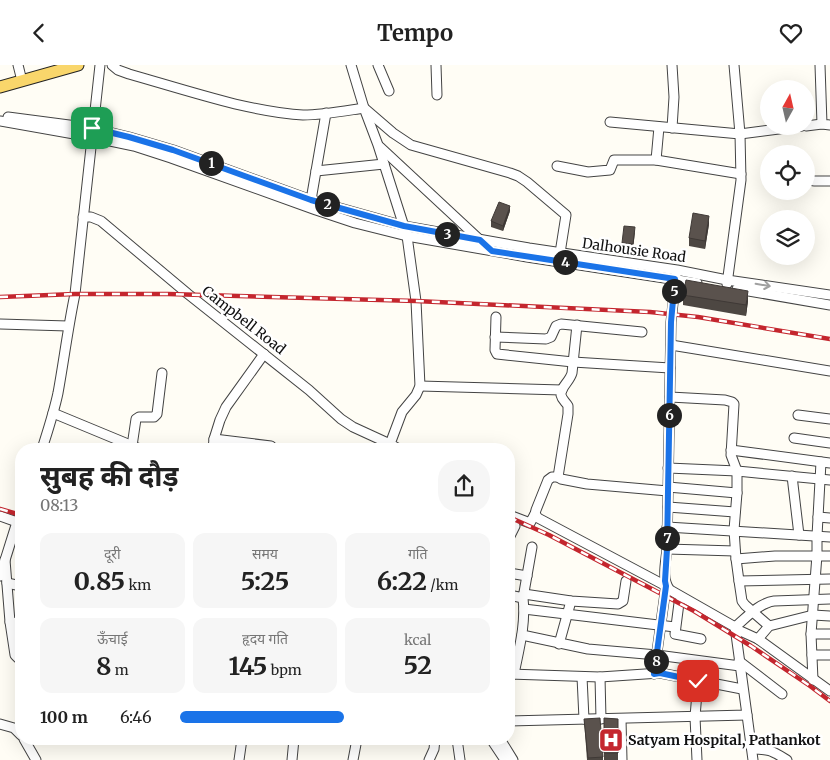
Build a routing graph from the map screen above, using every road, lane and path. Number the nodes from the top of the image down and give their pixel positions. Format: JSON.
{"nodes":[{"id":1,"x":18,"y":65,"type":"edge"},
{"id":2,"x":78,"y":65,"type":"edge"},
{"id":3,"x":100,"y":65,"type":"edge"},
{"id":4,"x":112,"y":65,"type":"edge"},
{"id":5,"x":351,"y":65,"type":"edge"},
{"id":6,"x":378,"y":65,"type":"edge"},
{"id":7,"x":436,"y":65,"type":"edge"},
{"id":8,"x":672,"y":65,"type":"edge"},
{"id":9,"x":734,"y":65,"type":"edge"},
{"id":10,"x":820,"y":65,"type":"edge"},
{"id":11,"x":22,"y":81,"type":"junction"},
{"id":12,"x":0,"y":87,"type":"edge"},
{"id":13,"x":389,"y":91,"type":"dead end"},
{"id":14,"x":437,"y":95,"type":"dead end"},
{"id":15,"x":364,"y":108,"type":"junction"},
{"id":16,"x":326,"y":113,"type":"junction"},
{"id":17,"x":0,"y":116,"type":"edge"},
{"id":18,"x":0,"y":121,"type":"edge"},
{"id":19,"x":610,"y":122,"type":"dead end"},
{"id":20,"x":826,"y":124,"type":"edge"},
{"id":21,"x":659,"y":127,"type":"junction"},
{"id":22,"x":672,"y":128,"type":"junction"},
{"id":23,"x":760,"y":131,"type":"edge"},
{"id":24,"x":92,"y":132,"type":"junction"},
{"id":25,"x":740,"y":134,"type":"junction"},
{"id":26,"x":378,"y":145,"type":"junction"},
{"id":27,"x":656,"y":160,"type":"junction"},
{"id":28,"x":384,"y":164,"type":"junction"},
{"id":29,"x":557,"y":166,"type":"dead end"},
{"id":30,"x":316,"y":171,"type":"junction"},
{"id":31,"x":224,"y":172,"type":"junction"},
{"id":32,"x":741,"y":174,"type":"junction"},
{"id":33,"x":815,"y":181,"type":"edge"},
{"id":34,"x":830,"y":181,"type":"edge"},
{"id":35,"x":311,"y":200,"type":"junction"},
{"id":36,"x":83,"y":217,"type":"junction"},
{"id":37,"x":404,"y":226,"type":"junction"},
{"id":38,"x":407,"y":236,"type":"junction"},
{"id":39,"x":480,"y":240,"type":"junction"},
{"id":40,"x":492,"y":251,"type":"junction"},
{"id":41,"x":560,"y":253,"type":"junction"},
{"id":42,"x":676,"y":274,"type":"junction"},
{"id":43,"x":727,"y":283,"type":"junction"},
{"id":44,"x":830,"y":295,"type":"edge"},
{"id":45,"x":830,"y":305,"type":"edge"},
{"id":46,"x":496,"y":317,"type":"dead end"},
{"id":47,"x":0,"y":325,"type":"edge"},
{"id":48,"x":577,"y":325,"type":"junction"},
{"id":49,"x":68,"y":326,"type":"junction"},
{"id":50,"x":642,"y":331,"type":"dead end"},
{"id":51,"x":495,"y":337,"type":"junction"},
{"id":52,"x":671,"y":345,"type":"junction"},
{"id":53,"x":264,"y":354,"type":"junction"},
{"id":54,"x":573,"y":362,"type":"junction"},
{"id":55,"x":670,"y":368,"type":"junction"},
{"id":56,"x":830,"y":371,"type":"edge"},
{"id":57,"x":162,"y":373,"type":"dead end"},
{"id":58,"x":420,"y":386,"type":"junction"},
{"id":59,"x":562,"y":390,"type":"junction"},
{"id":60,"x":670,"y":397,"type":"junction"},
{"id":61,"x":53,"y":413,"type":"junction"},
{"id":62,"x":798,"y":415,"type":"dead end"},
{"id":63,"x":830,"y":419,"type":"edge"},
{"id":64,"x":794,"y":438,"type":"dead end"},
{"id":65,"x":214,"y":439,"type":"junction"},
{"id":66,"x":44,"y":443,"type":"edge"},
{"id":67,"x":126,"y":443,"type":"edge"},
{"id":68,"x":136,"y":443,"type":"edge"},
{"id":69,"x":214,"y":443,"type":"edge"},
{"id":70,"x":247,"y":443,"type":"edge"},
{"id":71,"x":388,"y":443,"type":"edge"},
{"id":72,"x":390,"y":443,"type":"edge"},
{"id":73,"x":830,"y":443,"type":"edge"},
{"id":74,"x":731,"y":450,"type":"junction"},
{"id":75,"x":826,"y":462,"type":"edge"},
{"id":76,"x":668,"y":468,"type":"junction"},
{"id":77,"x":736,"y":471,"type":"junction"},
{"id":78,"x":792,"y":476,"type":"junction"},
{"id":79,"x":558,"y":477,"type":"junction"},
{"id":80,"x":825,"y":479,"type":"edge"},
{"id":81,"x":668,"y":489,"type":"junction"},
{"id":82,"x":737,"y":493,"type":"junction"},
{"id":83,"x":819,"y":499,"type":"junction"},
{"id":84,"x":830,"y":500,"type":"edge"},
{"id":85,"x":668,"y":507,"type":"junction"},
{"id":86,"x":735,"y":513,"type":"junction"},
{"id":87,"x":535,"y":514,"type":"junction"},
{"id":88,"x":0,"y":516,"type":"edge"},
{"id":89,"x":515,"y":517,"type":"edge"},
{"id":90,"x":818,"y":517,"type":"junction"},
{"id":91,"x":15,"y":518,"type":"edge"},
{"id":92,"x":830,"y":518,"type":"edge"},
{"id":93,"x":667,"y":527,"type":"junction"},
{"id":94,"x":734,"y":530,"type":"junction"},
{"id":95,"x":799,"y":535,"type":"junction"},
{"id":96,"x":817,"y":536,"type":"junction"},
{"id":97,"x":830,"y":537,"type":"edge"},
{"id":98,"x":15,"y":538,"type":"edge"},
{"id":99,"x":532,"y":547,"type":"dead end"},
{"id":100,"x":667,"y":549,"type":"junction"},
{"id":101,"x":736,"y":555,"type":"junction"},
{"id":102,"x":817,"y":555,"type":"junction"},
{"id":103,"x":830,"y":556,"type":"edge"},
{"id":104,"x":5,"y":560,"type":"junction"},
{"id":105,"x":515,"y":574,"type":"edge"},
{"id":106,"x":0,"y":576,"type":"edge"},
{"id":107,"x":527,"y":576,"type":"junction"},
{"id":108,"x":816,"y":579,"type":"junction"},
{"id":109,"x":830,"y":579,"type":"edge"},
{"id":110,"x":626,"y":581,"type":"dead end"},
{"id":111,"x":739,"y":581,"type":"junction"},
{"id":112,"x":7,"y":583,"type":"junction"},
{"id":113,"x":15,"y":585,"type":"edge"},
{"id":114,"x":666,"y":586,"type":"junction"},
{"id":115,"x":515,"y":595,"type":"edge"},
{"id":116,"x":523,"y":596,"type":"junction"},
{"id":117,"x":830,"y":599,"type":"edge"},
{"id":118,"x":814,"y":600,"type":"junction"},
{"id":119,"x":571,"y":601,"type":"junction"},
{"id":120,"x":679,"y":603,"type":"dead end"},
{"id":121,"x":524,"y":609,"type":"junction"},
{"id":122,"x":753,"y":612,"type":"junction"},
{"id":123,"x":567,"y":615,"type":"junction"},
{"id":124,"x":813,"y":615,"type":"junction"},
{"id":125,"x":830,"y":616,"type":"edge"},
{"id":126,"x":10,"y":622,"type":"junction"},
{"id":127,"x":15,"y":622,"type":"edge"},
{"id":128,"x":661,"y":625,"type":"junction"},
{"id":129,"x":769,"y":625,"type":"junction"},
{"id":130,"x":675,"y":627,"type":"junction"},
{"id":131,"x":736,"y":628,"type":"junction"},
{"id":132,"x":811,"y":634,"type":"junction"},
{"id":133,"x":830,"y":634,"type":"edge"},
{"id":134,"x":522,"y":635,"type":"junction"},
{"id":135,"x":701,"y":639,"type":"dead end"},
{"id":136,"x":758,"y":639,"type":"junction"},
{"id":137,"x":559,"y":644,"type":"junction"},
{"id":138,"x":15,"y":655,"type":"edge"},
{"id":139,"x":656,"y":655,"type":"junction"},
{"id":140,"x":812,"y":655,"type":"junction"},
{"id":141,"x":830,"y":655,"type":"edge"},
{"id":142,"x":515,"y":662,"type":"edge"},
{"id":143,"x":739,"y":663,"type":"junction"},
{"id":144,"x":515,"y":674,"type":"edge"},
{"id":145,"x":654,"y":674,"type":"junction"},
{"id":146,"x":582,"y":677,"type":"junction"},
{"id":147,"x":600,"y":677,"type":"junction"},
{"id":148,"x":813,"y":680,"type":"junction"},
{"id":149,"x":698,"y":681,"type":"junction"},
{"id":150,"x":742,"y":689,"type":"junction"},
{"id":151,"x":830,"y":691,"type":"edge"},
{"id":152,"x":782,"y":694,"type":"dead end"},
{"id":153,"x":747,"y":715,"type":"junction"},
{"id":154,"x":695,"y":717,"type":"junction"},
{"id":155,"x":584,"y":719,"type":"junction"},
{"id":156,"x":601,"y":719,"type":"junction"},
{"id":157,"x":621,"y":719,"type":"junction"},
{"id":158,"x":515,"y":721,"type":"edge"},
{"id":159,"x":0,"y":724,"type":"edge"},
{"id":160,"x":15,"y":730,"type":"edge"},
{"id":161,"x":27,"y":745,"type":"edge"},
{"id":162,"x":241,"y":745,"type":"edge"},
{"id":163,"x":293,"y":745,"type":"edge"},
{"id":164,"x":356,"y":745,"type":"edge"},
{"id":165,"x":434,"y":745,"type":"edge"},
{"id":166,"x":458,"y":745,"type":"edge"},
{"id":167,"x":495,"y":745,"type":"edge"},
{"id":168,"x":504,"y":745,"type":"edge"},
{"id":169,"x":752,"y":749,"type":"junction"},
{"id":170,"x":36,"y":760,"type":"edge"},
{"id":171,"x":239,"y":760,"type":"edge"},
{"id":172,"x":292,"y":760,"type":"edge"},
{"id":173,"x":353,"y":760,"type":"edge"},
{"id":174,"x":429,"y":760,"type":"edge"},
{"id":175,"x":460,"y":760,"type":"edge"},
{"id":176,"x":505,"y":760,"type":"edge"},
{"id":177,"x":514,"y":760,"type":"edge"},
{"id":178,"x":622,"y":760,"type":"edge"},
{"id":179,"x":697,"y":760,"type":"edge"},
{"id":180,"x":753,"y":760,"type":"edge"},
{"id":181,"x":787,"y":760,"type":"edge"}],
"edges":[{"from":1,"to":11,"type":"street"},
{"from":2,"to":11,"type":"main road"},
{"from":3,"to":24,"type":"street"},
{"from":4,"to":16,"type":"street"},
{"from":5,"to":15,"type":"street"},
{"from":6,"to":13,"type":"street"},
{"from":7,"to":14,"type":"street"},
{"from":8,"to":22,"type":"street"},
{"from":9,"to":25,"type":"street"},
{"from":10,"to":20,"type":"street"},
{"from":11,"to":12,"type":"main road"},
{"from":15,"to":16,"type":"street"},
{"from":15,"to":26,"type":"street"},
{"from":15,"to":41,"type":"street"},
{"from":16,"to":30,"type":"street"},
{"from":17,"to":24,"type":"street","name":"Dalhousie Road"},
{"from":18,"to":24,"type":"street","name":"Dalhousie Road"},
{"from":19,"to":21,"type":"street"},
{"from":21,"to":22,"type":"street"},
{"from":21,"to":27,"type":"street"},
{"from":22,"to":25,"type":"street"},
{"from":23,"to":25,"type":"street"},
{"from":24,"to":31,"type":"street","name":"Dalhousie Road"},
{"from":24,"to":36,"type":"street"},
{"from":25,"to":32,"type":"street"},
{"from":26,"to":28,"type":"street"},
{"from":26,"to":39,"type":"street"},
{"from":27,"to":29,"type":"street"},
{"from":27,"to":32,"type":"street"},
{"from":28,"to":30,"type":"street"},
{"from":28,"to":37,"type":"street"},
{"from":30,"to":35,"type":"street"},
{"from":31,"to":35,"type":"street","name":"Dalhousie Road"},
{"from":31,"to":38,"type":"street","name":"Dalhousie Road"},
{"from":32,"to":43,"type":"street"},
{"from":33,"to":34,"type":"street"},
{"from":35,"to":37,"type":"street","name":"Dalhousie Road"},
{"from":36,"to":49,"type":"street"},
{"from":36,"to":53,"type":"street","name":"Campbell Road"},
{"from":37,"to":38,"type":"street"},
{"from":37,"to":39,"type":"street","name":"Dalhousie Road"},
{"from":38,"to":40,"type":"street","name":"Dalhousie Road"},
{"from":38,"to":58,"type":"street"},
{"from":39,"to":40,"type":"street"},
{"from":39,"to":41,"type":"street","name":"Dalhousie Road"},
{"from":40,"to":42,"type":"street","name":"Dalhousie Road"},
{"from":41,"to":42,"type":"street","name":"Dalhousie Road"},
{"from":42,"to":43,"type":"street","name":"Dalhousie Road"},
{"from":42,"to":52,"type":"street"},
{"from":43,"to":44,"type":"street","name":"Dalhousie Road","one_way":true},
{"from":43,"to":45,"type":"street","name":"Dalhousie Road"},
{"from":46,"to":51,"type":"street"},
{"from":47,"to":49,"type":"street"},
{"from":48,"to":50,"type":"street"},
{"from":48,"to":51,"type":"street"},
{"from":48,"to":54,"type":"street"},
{"from":49,"to":61,"type":"street"},
{"from":51,"to":54,"type":"street"},
{"from":52,"to":55,"type":"street"},
{"from":52,"to":56,"type":"street"},
{"from":53,"to":65,"type":"street"},
{"from":53,"to":71,"type":"street","name":"Campbell Road"},
{"from":54,"to":55,"type":"street"},
{"from":54,"to":59,"type":"street"},
{"from":55,"to":60,"type":"street"},
{"from":57,"to":68,"type":"street"},
{"from":58,"to":59,"type":"street"},
{"from":58,"to":72,"type":"street"},
{"from":59,"to":79,"type":"street"},
{"from":60,"to":74,"type":"street"},
{"from":60,"to":76,"type":"street"},
{"from":61,"to":66,"type":"street"},
{"from":61,"to":67,"type":"street"},
{"from":62,"to":63,"type":"street"},
{"from":64,"to":73,"type":"street"},
{"from":65,"to":69,"type":"street"},
{"from":65,"to":70,"type":"street"},
{"from":74,"to":75,"type":"street"},
{"from":74,"to":77,"type":"street"},
{"from":75,"to":80,"type":"street"},
{"from":76,"to":77,"type":"street"},
{"from":76,"to":81,"type":"street"},
{"from":77,"to":78,"type":"street"},
{"from":77,"to":82,"type":"street"},
{"from":78,"to":80,"type":"street"},
{"from":78,"to":95,"type":"street"},
{"from":79,"to":81,"type":"street"},
{"from":79,"to":87,"type":"street"},
{"from":80,"to":83,"type":"street"},
{"from":81,"to":82,"type":"street"},
{"from":81,"to":85,"type":"street"},
{"from":82,"to":86,"type":"street"},
{"from":83,"to":84,"type":"street"},
{"from":83,"to":90,"type":"street"},
{"from":85,"to":86,"type":"street"},
{"from":85,"to":93,"type":"street"},
{"from":86,"to":94,"type":"street"},
{"from":87,"to":89,"type":"street"},
{"from":87,"to":114,"type":"street"},
{"from":88,"to":91,"type":"street"},
{"from":90,"to":92,"type":"street"},
{"from":90,"to":96,"type":"street"},
{"from":93,"to":94,"type":"street"},
{"from":93,"to":100,"type":"street"},
{"from":94,"to":95,"type":"street"},
{"from":94,"to":101,"type":"street"},
{"from":95,"to":96,"type":"street"},
{"from":96,"to":97,"type":"street"},
{"from":96,"to":102,"type":"street"},
{"from":98,"to":104,"type":"street"},
{"from":99,"to":107,"type":"street"},
{"from":100,"to":101,"type":"street"},
{"from":100,"to":114,"type":"street"},
{"from":101,"to":102,"type":"street"},
{"from":101,"to":111,"type":"street"},
{"from":102,"to":103,"type":"street"},
{"from":102,"to":108,"type":"street"},
{"from":104,"to":106,"type":"street"},
{"from":104,"to":112,"type":"street"},
{"from":105,"to":107,"type":"street"},
{"from":107,"to":116,"type":"street"},
{"from":108,"to":109,"type":"street"},
{"from":108,"to":111,"type":"street"},
{"from":108,"to":118,"type":"street"},
{"from":110,"to":119,"type":"street"},
{"from":111,"to":122,"type":"street"},
{"from":112,"to":113,"type":"street"},
{"from":112,"to":126,"type":"street"},
{"from":114,"to":128,"type":"street"},
{"from":114,"to":131,"type":"street"},
{"from":115,"to":116,"type":"street"},
{"from":116,"to":119,"type":"street"},
{"from":116,"to":121,"type":"street"},
{"from":117,"to":118,"type":"street"},
{"from":118,"to":122,"type":"street"},
{"from":118,"to":124,"type":"street"},
{"from":119,"to":123,"type":"street"},
{"from":120,"to":130,"type":"street"},
{"from":121,"to":123,"type":"street"},
{"from":121,"to":134,"type":"street"},
{"from":122,"to":129,"type":"street"},
{"from":122,"to":131,"type":"street"},
{"from":123,"to":128,"type":"street"},
{"from":123,"to":137,"type":"street"},
{"from":124,"to":125,"type":"street"},
{"from":124,"to":129,"type":"street"},
{"from":124,"to":132,"type":"street"},
{"from":126,"to":127,"type":"street"},
{"from":126,"to":138,"type":"street"},
{"from":128,"to":130,"type":"street"},
{"from":128,"to":139,"type":"street"},
{"from":129,"to":136,"type":"street"},
{"from":130,"to":135,"type":"street"},
{"from":131,"to":136,"type":"street"},
{"from":131,"to":143,"type":"street"},
{"from":132,"to":133,"type":"street"},
{"from":132,"to":140,"type":"street"},
{"from":134,"to":137,"type":"street"},
{"from":134,"to":142,"type":"street"},
{"from":136,"to":148,"type":"street"},
{"from":137,"to":139,"type":"street"},
{"from":139,"to":143,"type":"street"},
{"from":139,"to":145,"type":"street"},
{"from":140,"to":141,"type":"street"},
{"from":140,"to":148,"type":"street"},
{"from":143,"to":150,"type":"street"},
{"from":143,"to":152,"type":"street"},
{"from":144,"to":146,"type":"street"},
{"from":145,"to":147,"type":"street"},
{"from":145,"to":149,"type":"street"},
{"from":146,"to":147,"type":"street"},
{"from":146,"to":155,"type":"street"},
{"from":147,"to":156,"type":"street"},
{"from":148,"to":151,"type":"street"},
{"from":149,"to":150,"type":"street"},
{"from":149,"to":154,"type":"street"},
{"from":150,"to":153,"type":"street"},
{"from":153,"to":154,"type":"street"},
{"from":153,"to":169,"type":"street"},
{"from":154,"to":157,"type":"street"},
{"from":154,"to":179,"type":"street"},
{"from":155,"to":156,"type":"street"},
{"from":155,"to":158,"type":"street"},
{"from":156,"to":157,"type":"street"},
{"from":157,"to":178,"type":"street"},
{"from":159,"to":160,"type":"street"},
{"from":161,"to":170,"type":"street"},
{"from":162,"to":171,"type":"street"},
{"from":163,"to":172,"type":"street"},
{"from":164,"to":173,"type":"street"},
{"from":165,"to":174,"type":"street"},
{"from":166,"to":175,"type":"street"},
{"from":167,"to":176,"type":"street"},
{"from":168,"to":177,"type":"street"},
{"from":169,"to":180,"type":"street"},
{"from":169,"to":181,"type":"street"}]}
